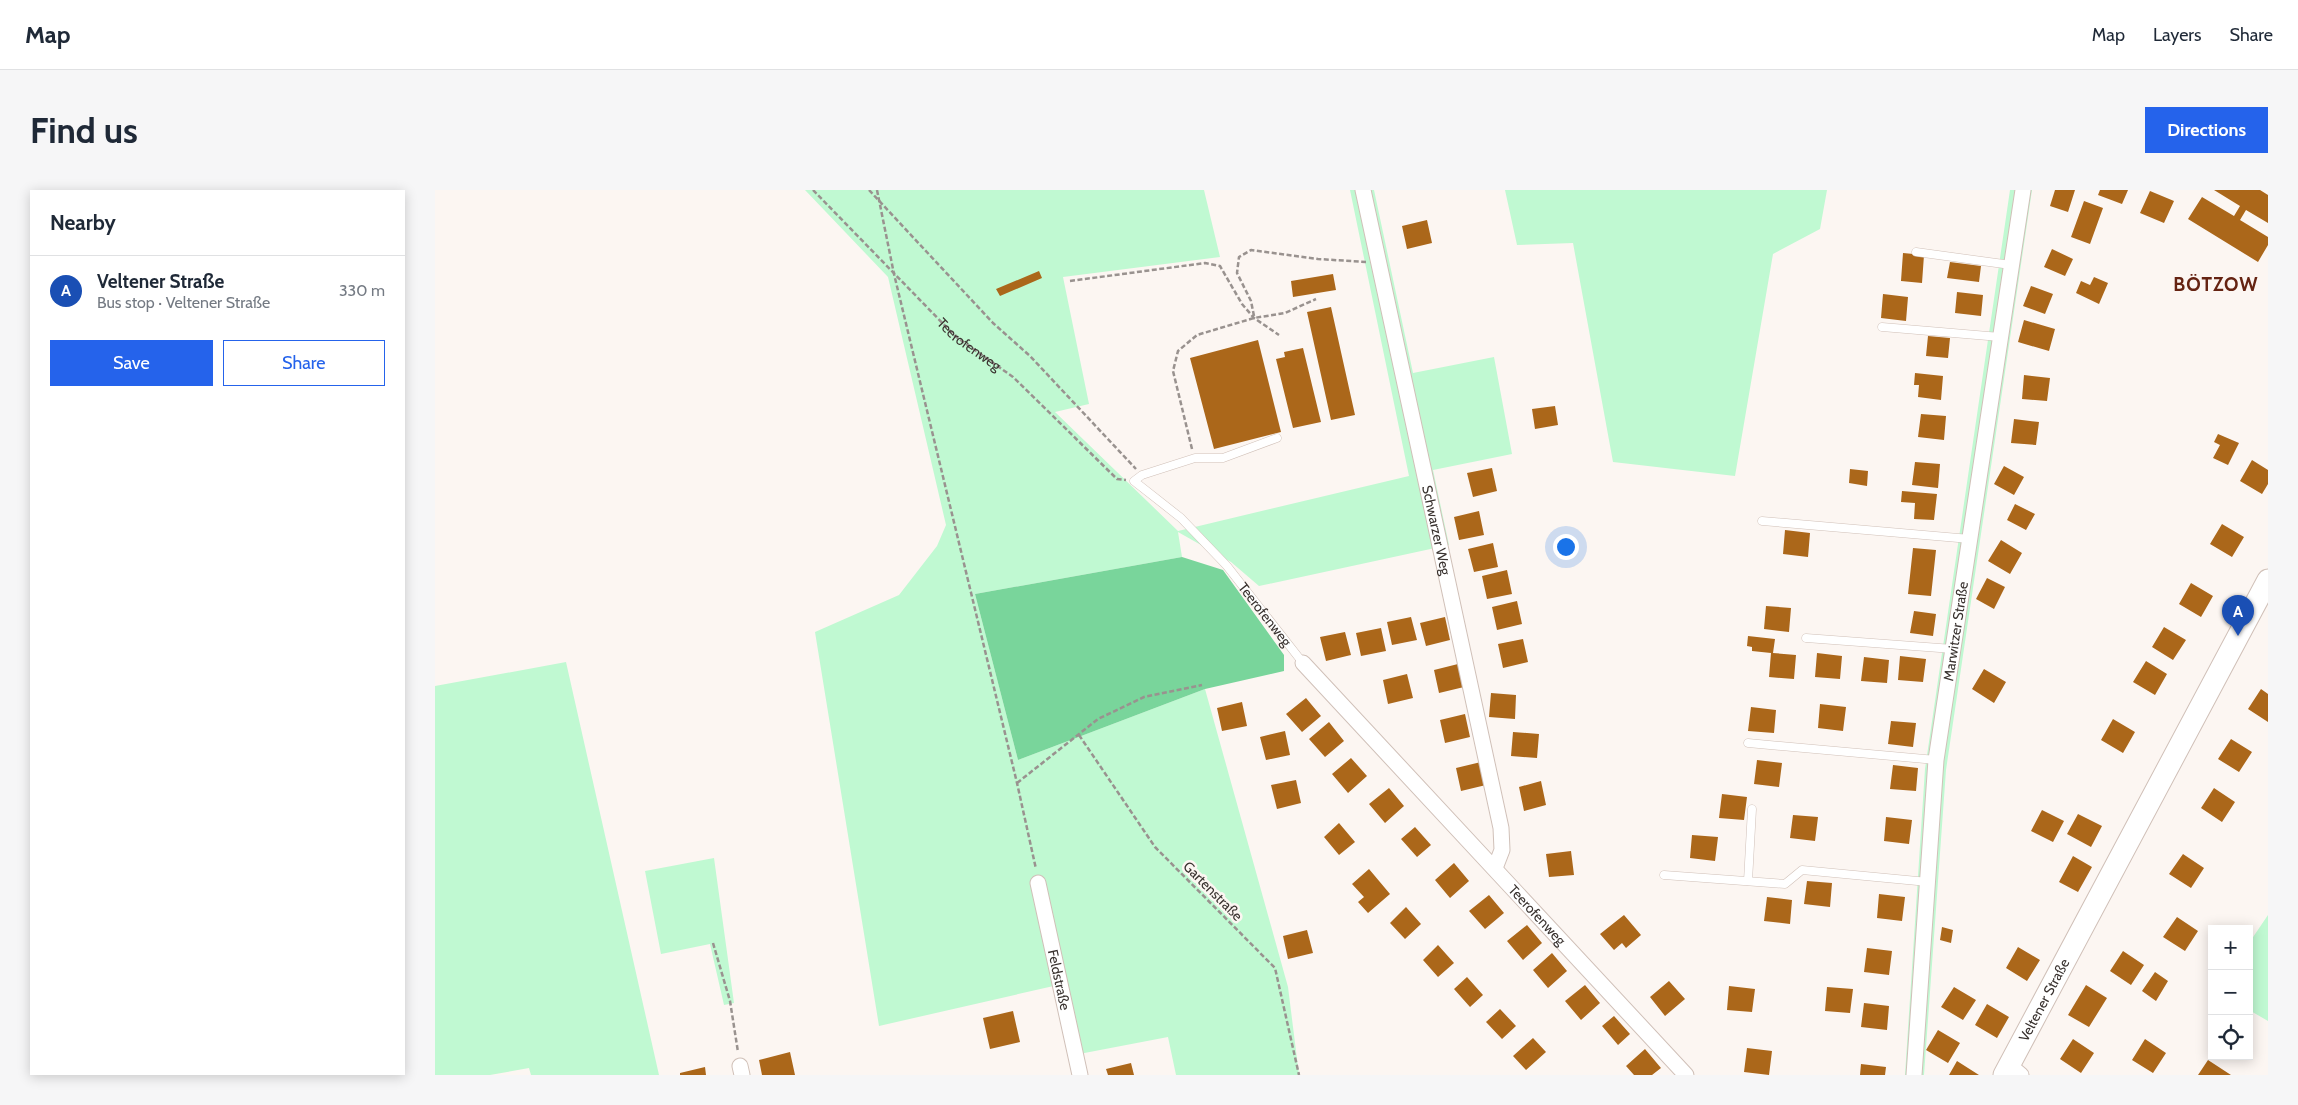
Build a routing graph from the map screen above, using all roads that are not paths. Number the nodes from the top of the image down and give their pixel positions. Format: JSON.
{"nodes":[{"id":1,"x":1363,"y":190,"type":"edge"},
{"id":2,"x":2023,"y":190,"type":"edge"},
{"id":3,"x":1916,"y":252,"type":"dead end"},
{"id":4,"x":2011,"y":265,"type":"junction"},
{"id":5,"x":1882,"y":327,"type":"dead end"},
{"id":6,"x":2000,"y":336,"type":"junction"},
{"id":7,"x":1277,"y":438,"type":"dead end"},
{"id":8,"x":1762,"y":521,"type":"dead end"},
{"id":9,"x":1969,"y":539,"type":"junction"},
{"id":10,"x":2268,"y":580,"type":"edge"},
{"id":11,"x":1806,"y":638,"type":"dead end"},
{"id":12,"x":1953,"y":649,"type":"junction"},
{"id":13,"x":1303,"y":662,"type":"joint"},
{"id":14,"x":1748,"y":743,"type":"dead end"},
{"id":15,"x":1936,"y":760,"type":"junction"},
{"id":16,"x":1752,"y":809,"type":"dead end"},
{"id":17,"x":1495,"y":868,"type":"junction"},
{"id":18,"x":1664,"y":875,"type":"dead end"},
{"id":19,"x":1748,"y":881,"type":"junction"},
{"id":20,"x":1928,"y":882,"type":"junction"},
{"id":21,"x":1039,"y":883,"type":"road end"},
{"id":22,"x":2011,"y":1072,"type":"edge"},
{"id":23,"x":1080,"y":1075,"type":"edge"},
{"id":24,"x":1686,"y":1075,"type":"edge"},
{"id":25,"x":1914,"y":1075,"type":"edge"}],
"edges":[{"from":1,"to":17,"type":"street","name":"Schwarzer Weg"},
{"from":2,"to":4,"type":"street","name":"Marwitzer Straße"},
{"from":3,"to":4,"type":"lane"},
{"from":4,"to":6,"type":"street","name":"Marwitzer Straße"},
{"from":5,"to":6,"type":"lane"},
{"from":6,"to":9,"type":"street","name":"Marwitzer Straße"},
{"from":7,"to":13,"type":"lane","name":"Teerofenweg"},
{"from":8,"to":9,"type":"lane"},
{"from":9,"to":12,"type":"street","name":"Marwitzer Straße"},
{"from":10,"to":22,"type":"main road","name":"Veltener Straße"},
{"from":11,"to":12,"type":"lane"},
{"from":12,"to":15,"type":"street","name":"Marwitzer Straße"},
{"from":13,"to":17,"type":"street","name":"Teerofenweg"},
{"from":14,"to":15,"type":"lane"},
{"from":15,"to":20,"type":"street","name":"Marwitzer Straße"},
{"from":16,"to":19,"type":"lane"},
{"from":17,"to":24,"type":"street","name":"Teerofenweg"},
{"from":18,"to":19,"type":"lane"},
{"from":19,"to":20,"type":"lane"},
{"from":20,"to":25,"type":"street","name":"Marwitzer Straße"},
{"from":21,"to":23,"type":"street","name":"Feldstraße"}]}
